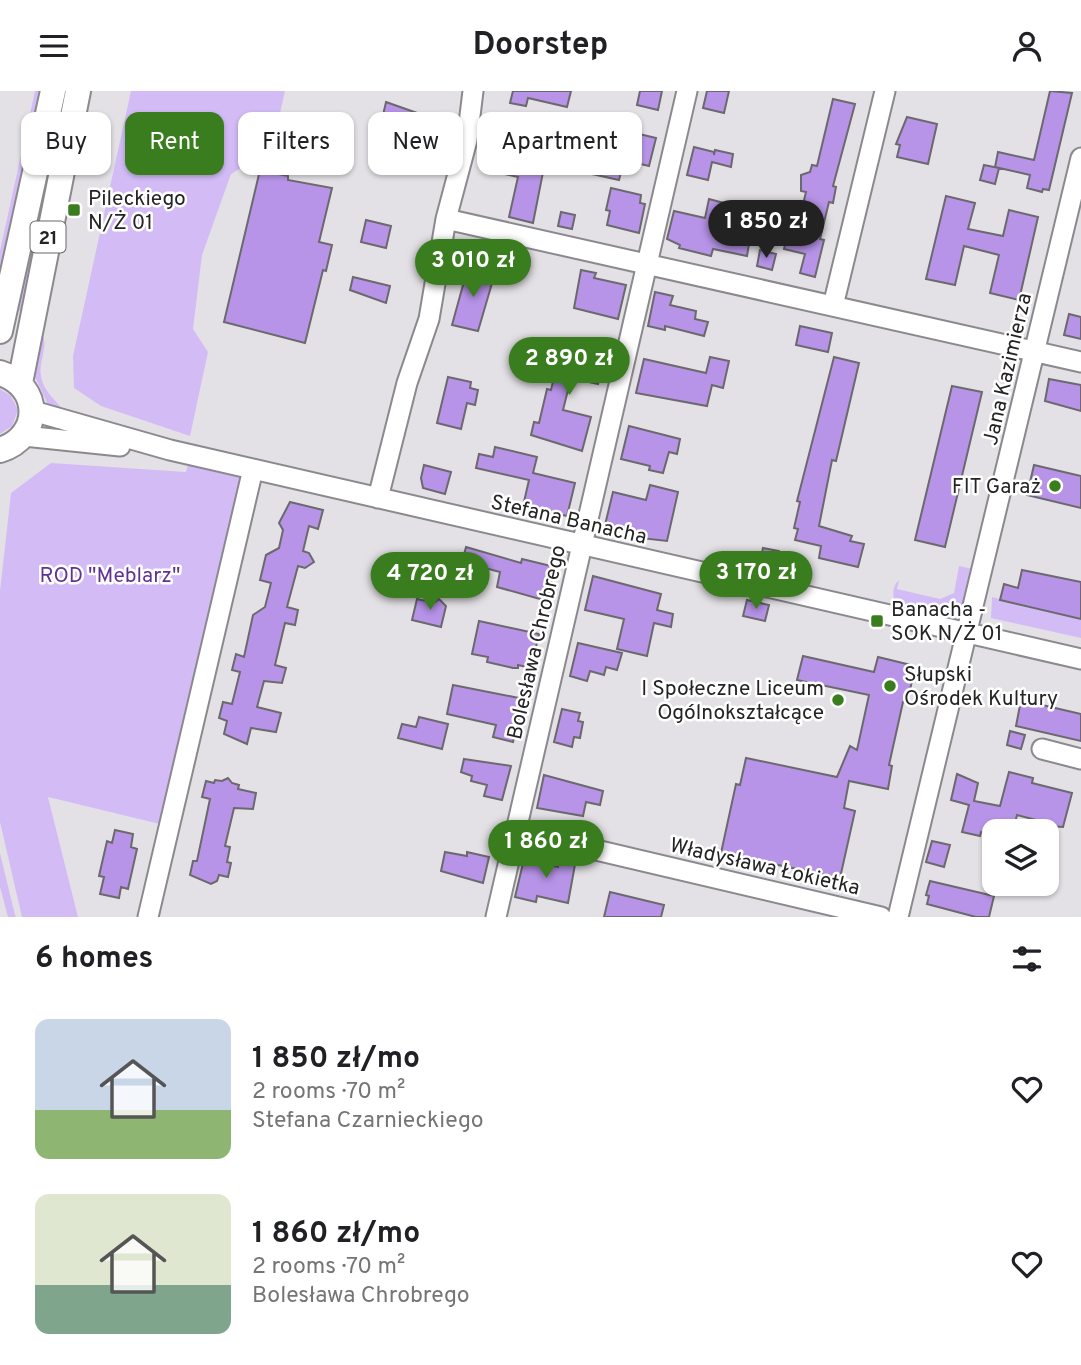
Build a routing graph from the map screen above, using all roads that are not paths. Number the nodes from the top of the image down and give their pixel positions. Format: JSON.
{"nodes":[{"id":1,"x":52,"y":91,"type":"edge"},
{"id":2,"x":78,"y":91,"type":"edge"},
{"id":3,"x":473,"y":91,"type":"edge"},
{"id":4,"x":687,"y":91,"type":"edge"},
{"id":5,"x":885,"y":91,"type":"edge"},
{"id":6,"x":1081,"y":158,"type":"edge"},
{"id":7,"x":446,"y":219,"type":"junction"},
{"id":8,"x":647,"y":263,"type":"junction"},
{"id":9,"x":833,"y":306,"type":"junction"},
{"id":10,"x":0,"y":331,"type":"edge"},
{"id":11,"x":1034,"y":353,"type":"junction"},
{"id":12,"x":1081,"y":362,"type":"edge"},
{"id":13,"x":10,"y":378,"type":"edge"},
{"id":14,"x":33,"y":411,"type":"junction"},
{"id":15,"x":24,"y":436,"type":"junction"},
{"id":16,"x":170,"y":450,"type":"junction"},
{"id":17,"x":0,"y":451,"type":"edge"},
{"id":18,"x":253,"y":469,"type":"junction"},
{"id":19,"x":377,"y":498,"type":"junction"},
{"id":20,"x":581,"y":546,"type":"junction"},
{"id":21,"x":966,"y":632,"type":"junction"},
{"id":22,"x":1081,"y":659,"type":"edge"},
{"id":23,"x":1042,"y":749,"type":"dead end"},
{"id":24,"x":1081,"y":759,"type":"edge"},
{"id":25,"x":515,"y":831,"type":"junction"},
{"id":26,"x":148,"y":917,"type":"edge"},
{"id":27,"x":496,"y":917,"type":"edge"},
{"id":28,"x":881,"y":917,"type":"edge"},
{"id":29,"x":898,"y":917,"type":"edge"}],
"edges":[{"from":1,"to":10,"type":"main road","number":"21"},
{"from":2,"to":13,"type":"main road","number":"21"},
{"from":3,"to":7,"type":"street"},
{"from":4,"to":8,"type":"street","name":"Bolesława Chrobrego"},
{"from":5,"to":9,"type":"street"},
{"from":6,"to":11,"type":"street","name":"Jana Kazimierza"},
{"from":7,"to":8,"type":"street"},
{"from":7,"to":19,"type":"street"},
{"from":8,"to":9,"type":"street"},
{"from":8,"to":20,"type":"street","name":"Bolesława Chrobrego"},
{"from":9,"to":11,"type":"street"},
{"from":11,"to":12,"type":"street"},
{"from":11,"to":21,"type":"street","name":"Jana Kazimierza"},
{"from":13,"to":14,"type":"main road","number":"21"},
{"from":14,"to":15,"type":"main road"},
{"from":14,"to":16,"type":"street","name":"Stefana Banacha"},
{"from":15,"to":16,"type":"street","name":"Stefana Banacha"},
{"from":15,"to":17,"type":"main road"},
{"from":16,"to":18,"type":"street","name":"Stefana Banacha"},
{"from":18,"to":19,"type":"street","name":"Stefana Banacha"},
{"from":18,"to":26,"type":"street"},
{"from":19,"to":20,"type":"street","name":"Stefana Banacha"},
{"from":20,"to":21,"type":"street","name":"Stefana Banacha"},
{"from":20,"to":25,"type":"street","name":"Bolesława Chrobrego"},
{"from":21,"to":22,"type":"street","name":"Stefana Banacha"},
{"from":21,"to":29,"type":"street","name":"Jana Kazimierza"},
{"from":23,"to":24,"type":"street"},
{"from":25,"to":27,"type":"street","name":"Bolesława Chrobrego"},
{"from":25,"to":28,"type":"street","name":"Władysława Łokietka"}]}
